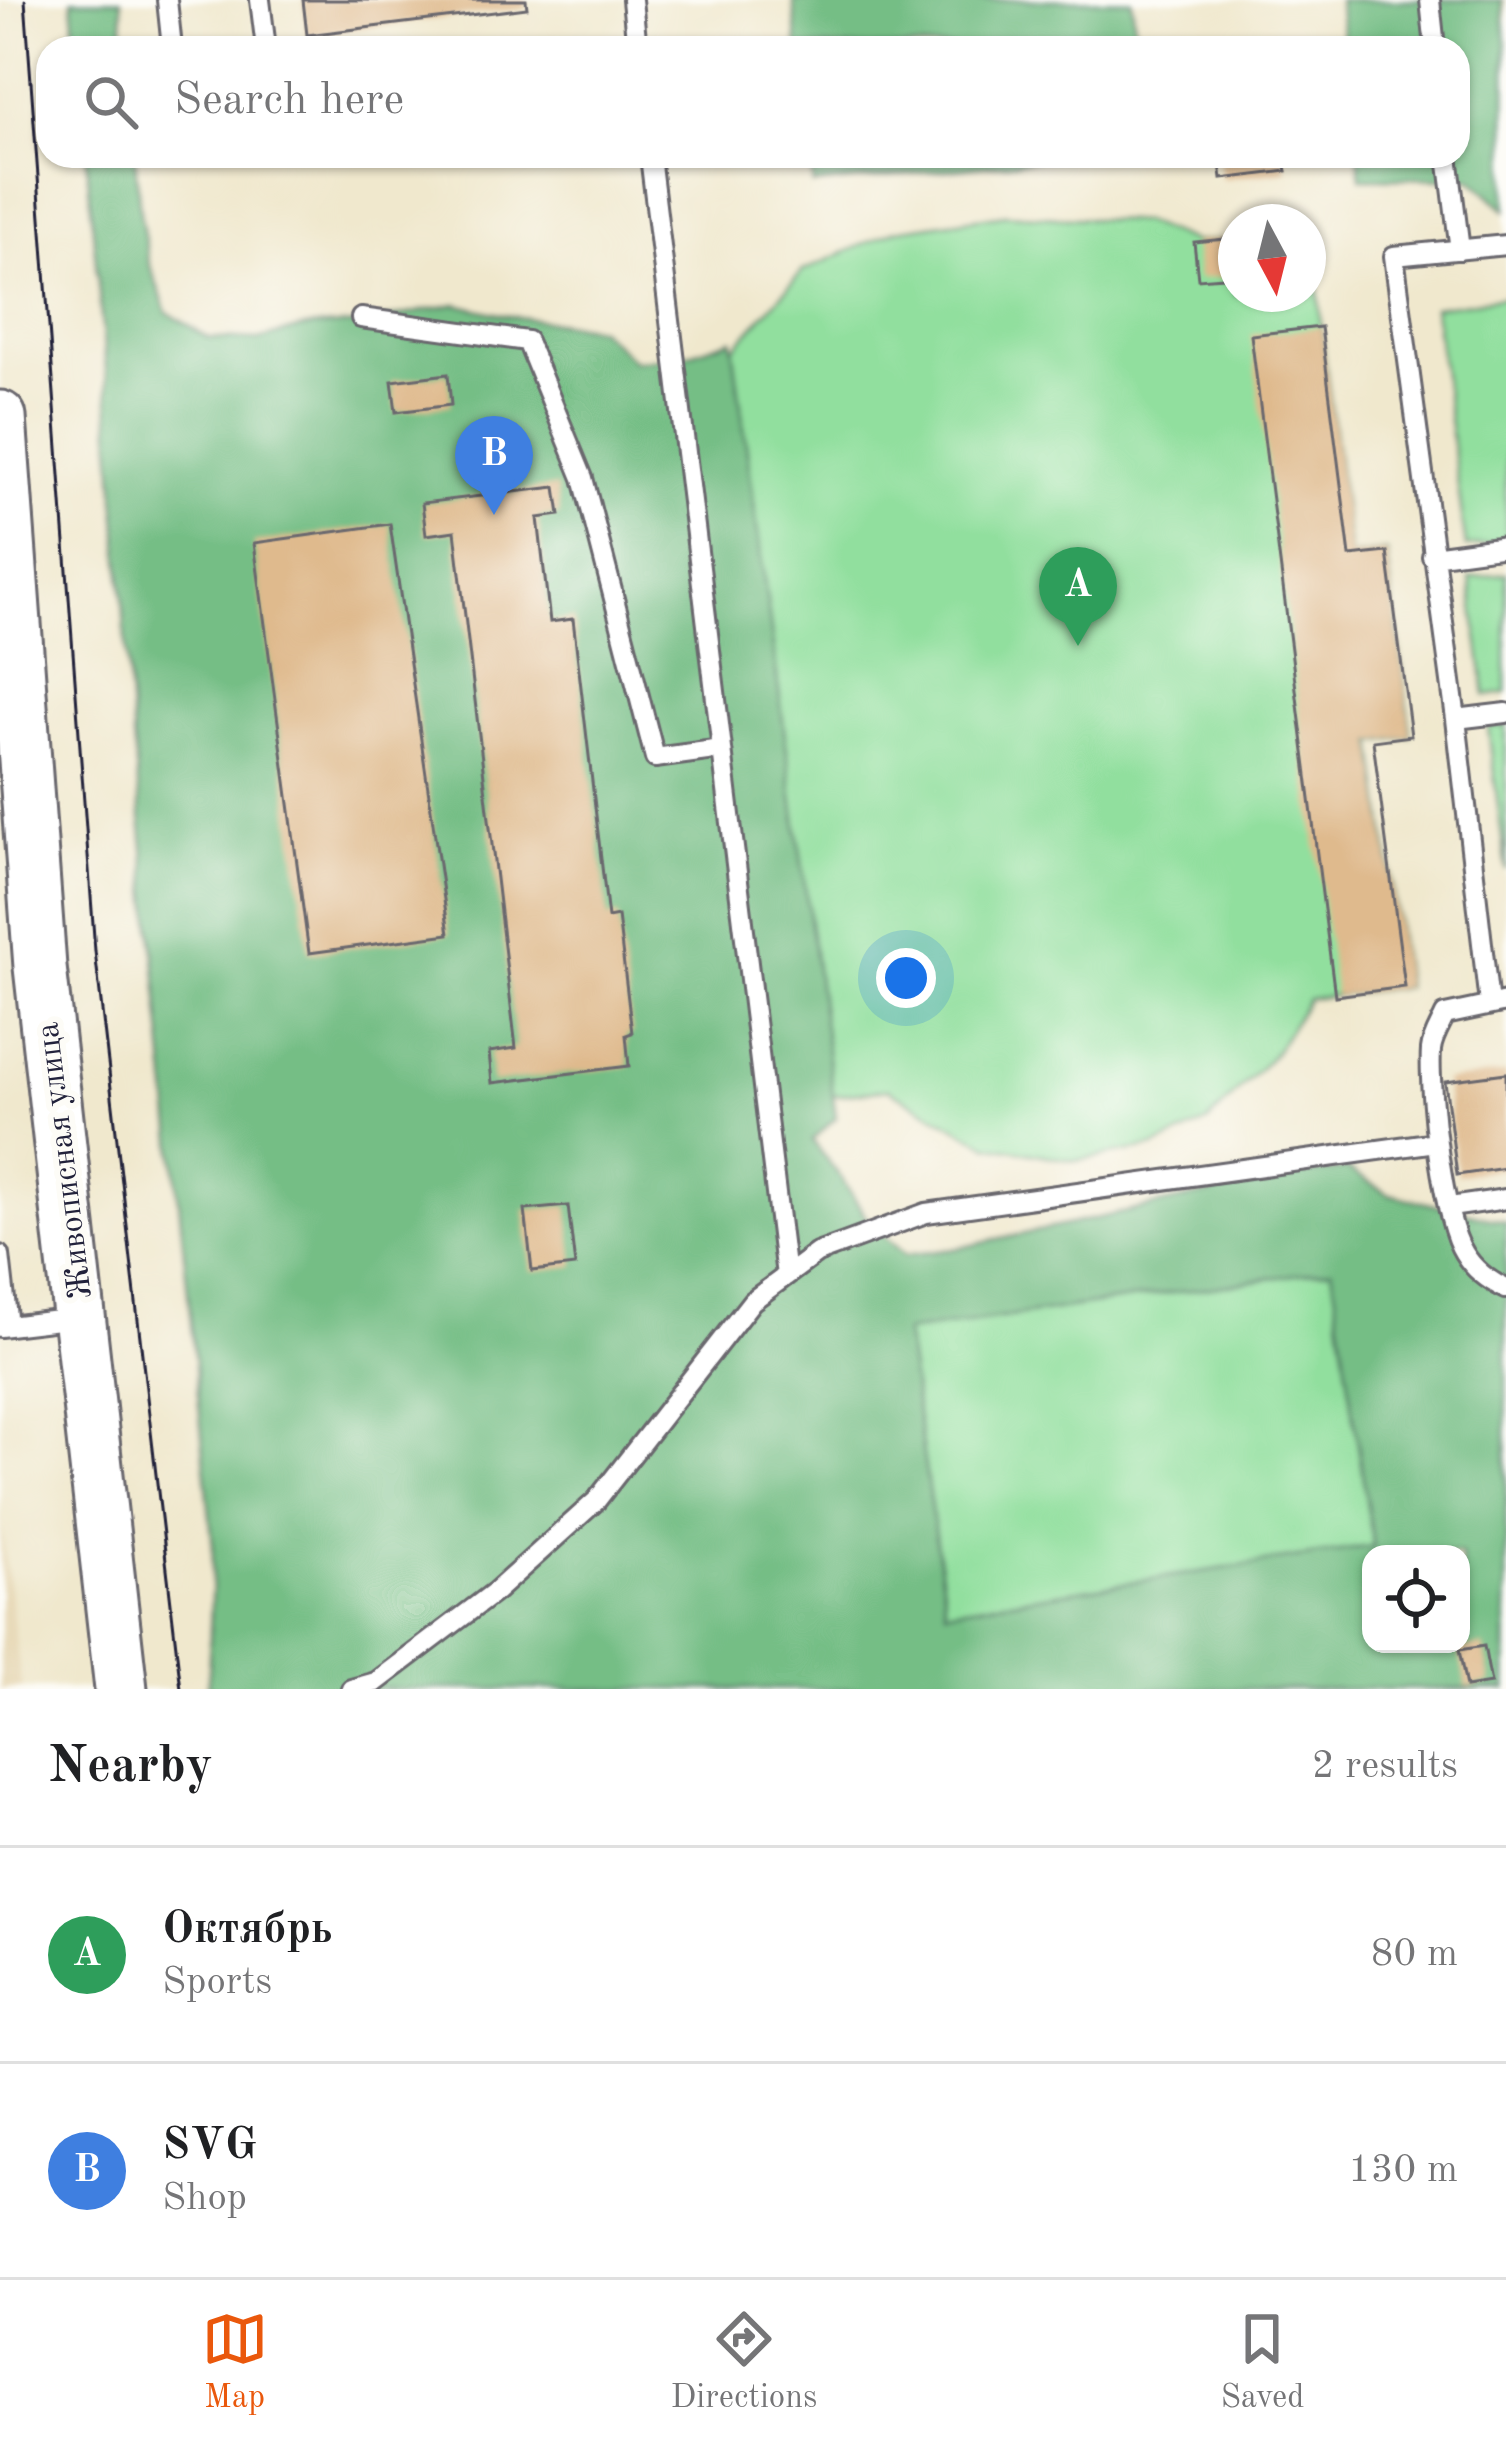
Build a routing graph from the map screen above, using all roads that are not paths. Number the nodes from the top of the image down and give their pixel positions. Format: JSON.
{"nodes":[{"id":1,"x":167,"y":0,"type":"edge"},
{"id":2,"x":260,"y":0,"type":"edge"},
{"id":3,"x":632,"y":0,"type":"edge"},
{"id":4,"x":1430,"y":0,"type":"edge"},
{"id":5,"x":171,"y":36,"type":"edge"},
{"id":6,"x":264,"y":36,"type":"edge"},
{"id":7,"x":636,"y":36,"type":"edge"},
{"id":8,"x":1434,"y":36,"type":"edge"},
{"id":9,"x":651,"y":168,"type":"edge"},
{"id":10,"x":1450,"y":168,"type":"edge"},
{"id":11,"x":1506,"y":245,"type":"edge"},
{"id":12,"x":1460,"y":250,"type":"junction"},
{"id":13,"x":361,"y":318,"type":"dead end"},
{"id":14,"x":0,"y":417,"type":"edge"},
{"id":15,"x":3,"y":494,"type":"edge"},
{"id":16,"x":1506,"y":546,"type":"edge"},
{"id":17,"x":1432,"y":556,"type":"junction"},
{"id":18,"x":1506,"y":713,"type":"edge"},
{"id":19,"x":1456,"y":719,"type":"junction"},
{"id":20,"x":722,"y":749,"type":"junction"},
{"id":21,"x":20,"y":967,"type":"edge"},
{"id":22,"x":1497,"y":1003,"type":"edge"},
{"id":23,"x":1436,"y":1142,"type":"junction"},
{"id":24,"x":1506,"y":1199,"type":"edge"},
{"id":25,"x":1450,"y":1207,"type":"junction"},
{"id":26,"x":0,"y":1255,"type":"edge"},
{"id":27,"x":786,"y":1276,"type":"junction"},
{"id":28,"x":1506,"y":1289,"type":"edge"},
{"id":29,"x":81,"y":1318,"type":"junction"},
{"id":30,"x":4,"y":1327,"type":"edge"},
{"id":31,"x":122,"y":1689,"type":"edge"},
{"id":32,"x":351,"y":1689,"type":"edge"}],
"edges":[{"from":1,"to":5,"type":"lane"},
{"from":2,"to":6,"type":"lane"},
{"from":3,"to":7,"type":"lane"},
{"from":4,"to":8,"type":"lane"},
{"from":9,"to":20,"type":"lane"},
{"from":10,"to":12,"type":"lane"},
{"from":11,"to":12,"type":"lane"},
{"from":12,"to":17,"type":"lane"},
{"from":13,"to":20,"type":"lane"},
{"from":14,"to":15,"type":"street","name":"Живописная улица"},
{"from":15,"to":21,"type":"street","name":"Живописная улица"},
{"from":16,"to":17,"type":"lane"},
{"from":17,"to":19,"type":"lane"},
{"from":18,"to":19,"type":"lane"},
{"from":19,"to":22,"type":"lane"},
{"from":20,"to":27,"type":"lane"},
{"from":21,"to":29,"type":"street","name":"Живописная улица"},
{"from":22,"to":23,"type":"lane"},
{"from":23,"to":25,"type":"lane"},
{"from":23,"to":27,"type":"lane"},
{"from":24,"to":25,"type":"lane"},
{"from":25,"to":28,"type":"lane"},
{"from":26,"to":30,"type":"lane"},
{"from":27,"to":32,"type":"lane"},
{"from":29,"to":30,"type":"lane"},
{"from":29,"to":31,"type":"street","name":"Живописная улица"}]}
